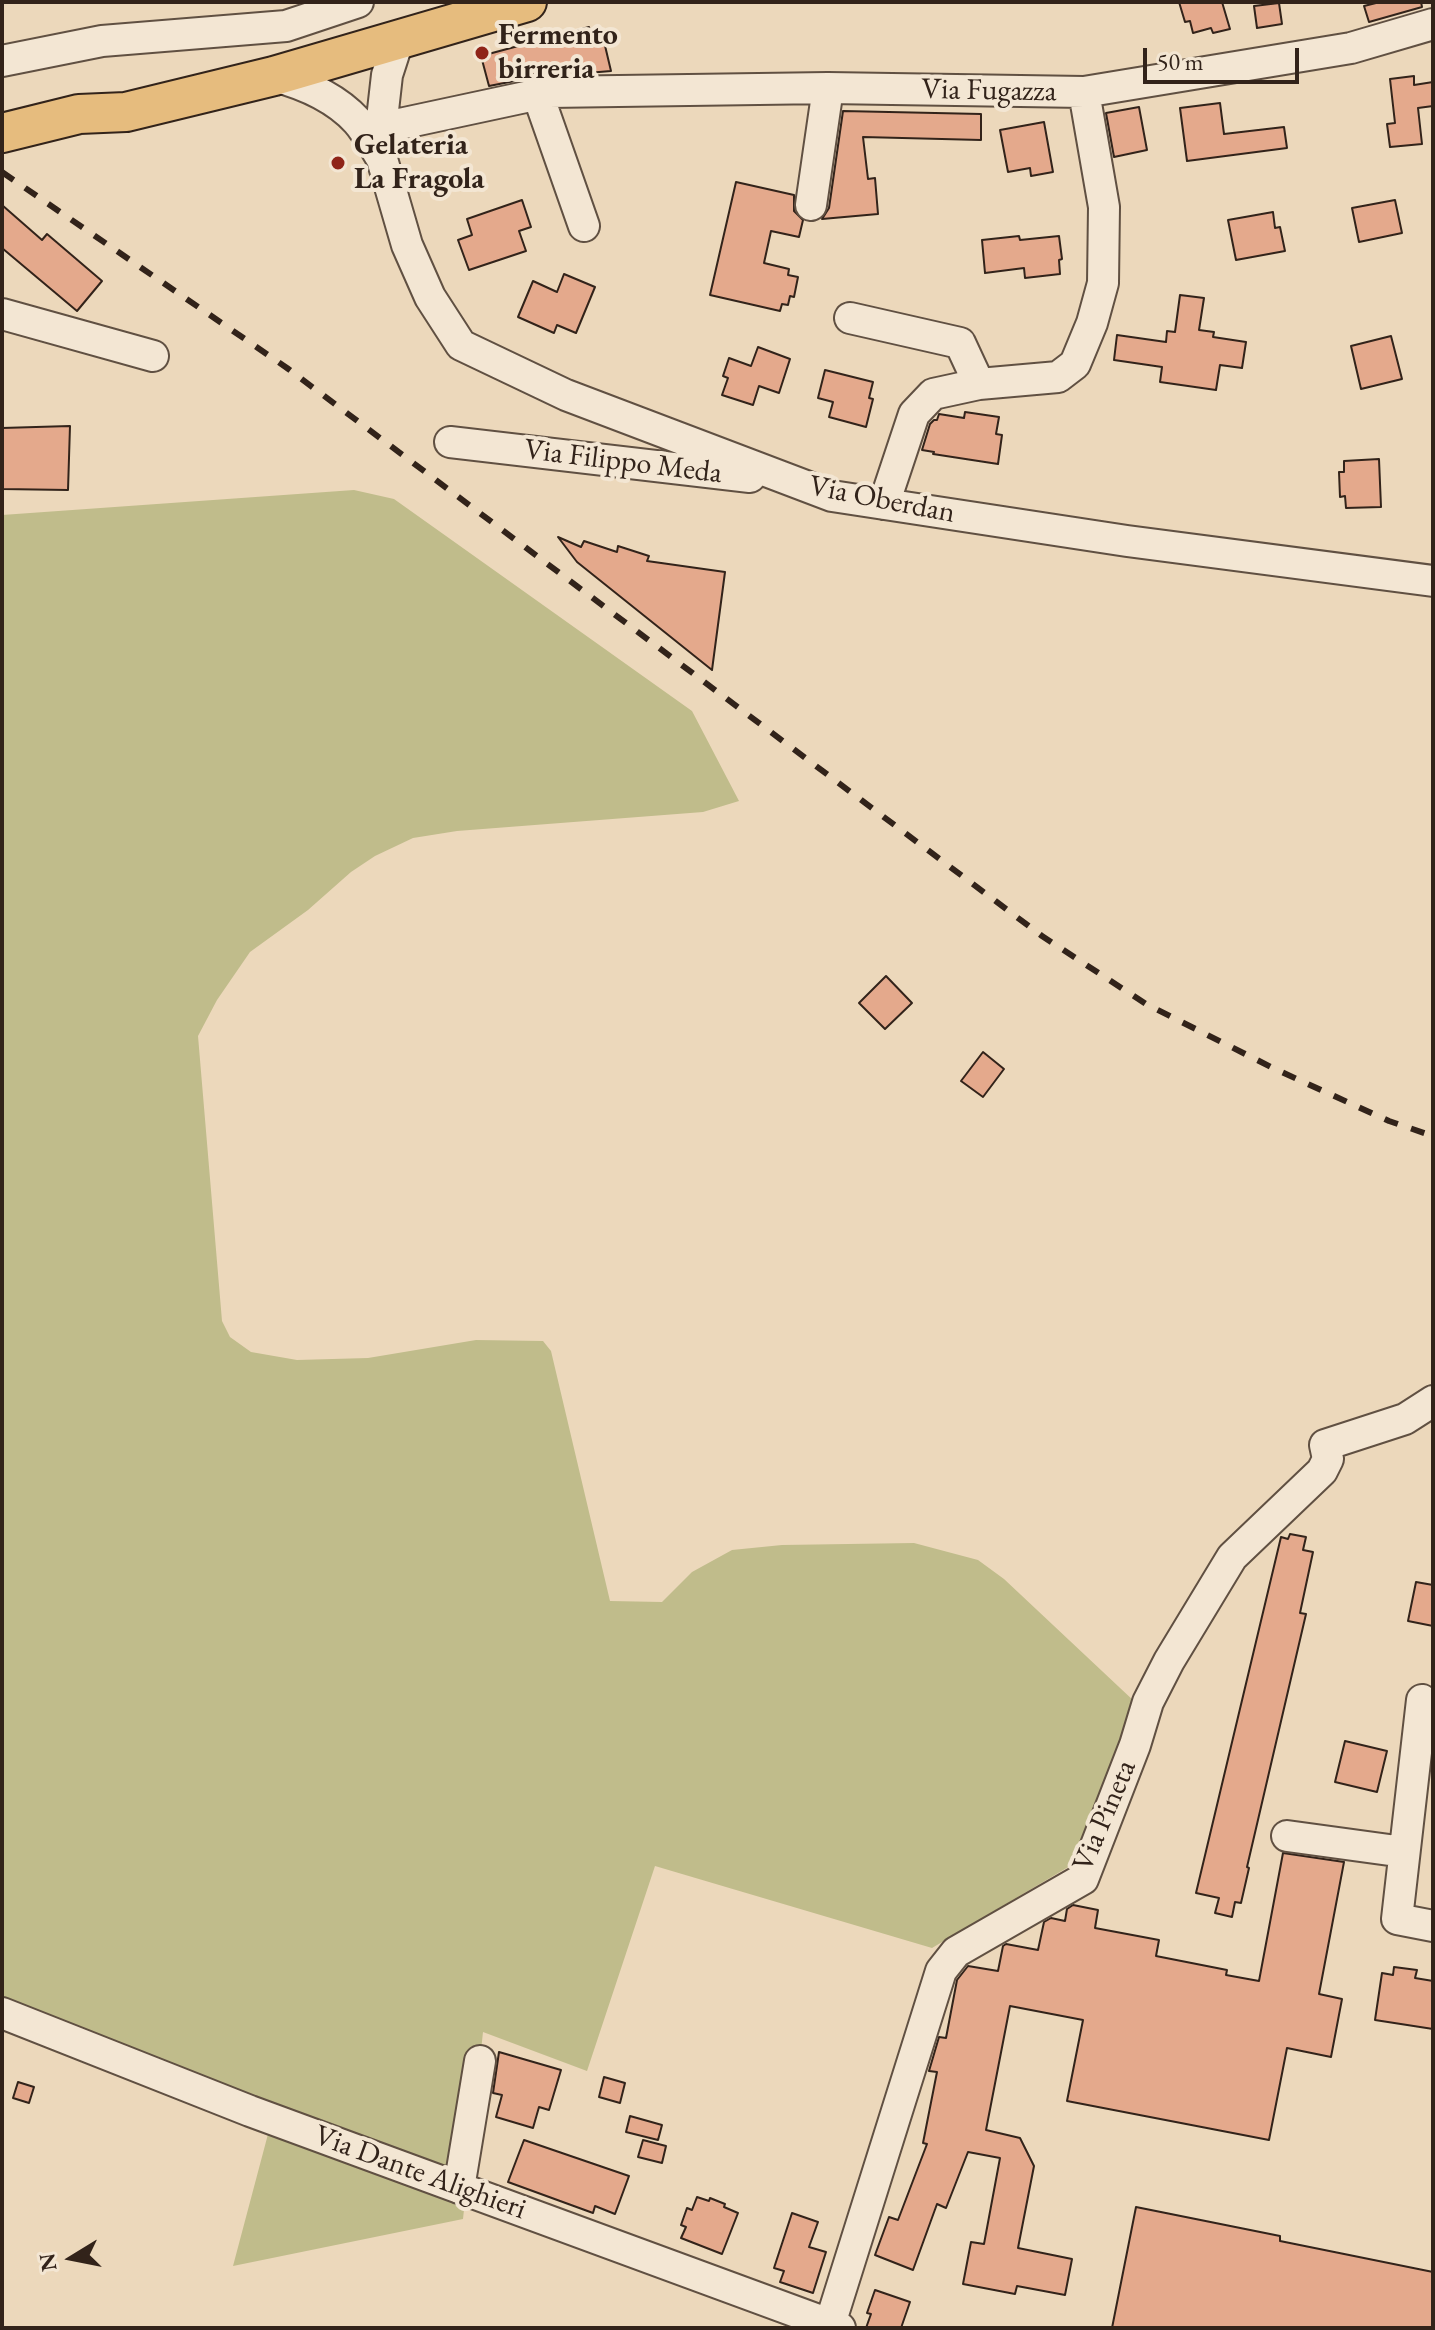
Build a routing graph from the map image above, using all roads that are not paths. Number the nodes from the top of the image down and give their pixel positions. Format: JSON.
{"nodes":[{"id":1,"x":459,"y":2,"type":"edge"},
{"id":2,"x":527,"y":2,"type":"edge"},
{"id":3,"x":370,"y":18,"type":"edge"},
{"id":4,"x":320,"y":19,"type":"edge"},
{"id":5,"x":1433,"y":24,"type":"edge"},
{"id":6,"x":2,"y":61,"type":"edge"},
{"id":7,"x":274,"y":76,"type":"junction"},
{"id":8,"x":828,"y":88,"type":"junction"},
{"id":9,"x":1084,"y":92,"type":"junction"},
{"id":10,"x":538,"y":95,"type":"junction"},
{"id":11,"x":79,"y":114,"type":"junction"},
{"id":12,"x":381,"y":128,"type":"junction"},
{"id":13,"x":3,"y":133,"type":"edge"},
{"id":14,"x":382,"y":159,"type":"junction"},
{"id":15,"x":811,"y":205,"type":"dead end"},
{"id":16,"x":584,"y":226,"type":"dead end"},
{"id":17,"x":2,"y":314,"type":"edge"},
{"id":18,"x":850,"y":318,"type":"dead end"},
{"id":19,"x":153,"y":356,"type":"dead end"},
{"id":20,"x":979,"y":384,"type":"junction"},
{"id":21,"x":450,"y":442,"type":"dead end"},
{"id":22,"x":796,"y":483,"type":"junction"},
{"id":23,"x":884,"y":504,"type":"junction"},
{"id":24,"x":1433,"y":581,"type":"edge"},
{"id":25,"x":1433,"y":1401,"type":"edge"},
{"id":26,"x":1422,"y":1700,"type":"dead end"},
{"id":27,"x":1287,"y":1836,"type":"dead end"},
{"id":28,"x":1404,"y":1852,"type":"junction"},
{"id":29,"x":1433,"y":1926,"type":"edge"},
{"id":30,"x":2,"y":2013,"type":"edge"},
{"id":31,"x":480,"y":2061,"type":"dead end"},
{"id":32,"x":459,"y":2188,"type":"junction"},
{"id":33,"x":835,"y":2326,"type":"edge"}],
"edges":[{"from":1,"to":3,"type":"main road"},
{"from":2,"to":3,"type":"main road"},
{"from":3,"to":4,"type":"main road"},
{"from":3,"to":7,"type":"main road"},
{"from":3,"to":12,"type":"street","name":"Via Oberdan"},
{"from":4,"to":6,"type":"street"},
{"from":4,"to":11,"type":"main road"},
{"from":5,"to":9,"type":"street","name":"Via Fugazza"},
{"from":7,"to":11,"type":"main road"},
{"from":7,"to":14,"type":"street","name":"Via Oberdan"},
{"from":8,"to":9,"type":"street","name":"Via Fugazza"},
{"from":8,"to":10,"type":"street","name":"Via Fugazza"},
{"from":8,"to":15,"type":"street"},
{"from":9,"to":20,"type":"street"},
{"from":10,"to":12,"type":"street","name":"Via Fugazza"},
{"from":10,"to":16,"type":"street"},
{"from":11,"to":13,"type":"main road"},
{"from":12,"to":14,"type":"street","name":"Via Oberdan"},
{"from":14,"to":22,"type":"street","name":"Via Oberdan"},
{"from":17,"to":19,"type":"street"},
{"from":18,"to":20,"type":"street"},
{"from":20,"to":23,"type":"street"},
{"from":21,"to":22,"type":"street","name":"Via Filippo Meda"},
{"from":22,"to":23,"type":"street","name":"Via Oberdan"},
{"from":23,"to":24,"type":"street","name":"Via Oberdan"},
{"from":25,"to":33,"type":"street","name":"Via Pineta"},
{"from":26,"to":28,"type":"street"},
{"from":27,"to":28,"type":"street"},
{"from":28,"to":29,"type":"street"},
{"from":30,"to":32,"type":"street","name":"Via Dante Alighieri"},
{"from":31,"to":32,"type":"street"},
{"from":32,"to":33,"type":"street","name":"Via Dante Alighieri"}]}
